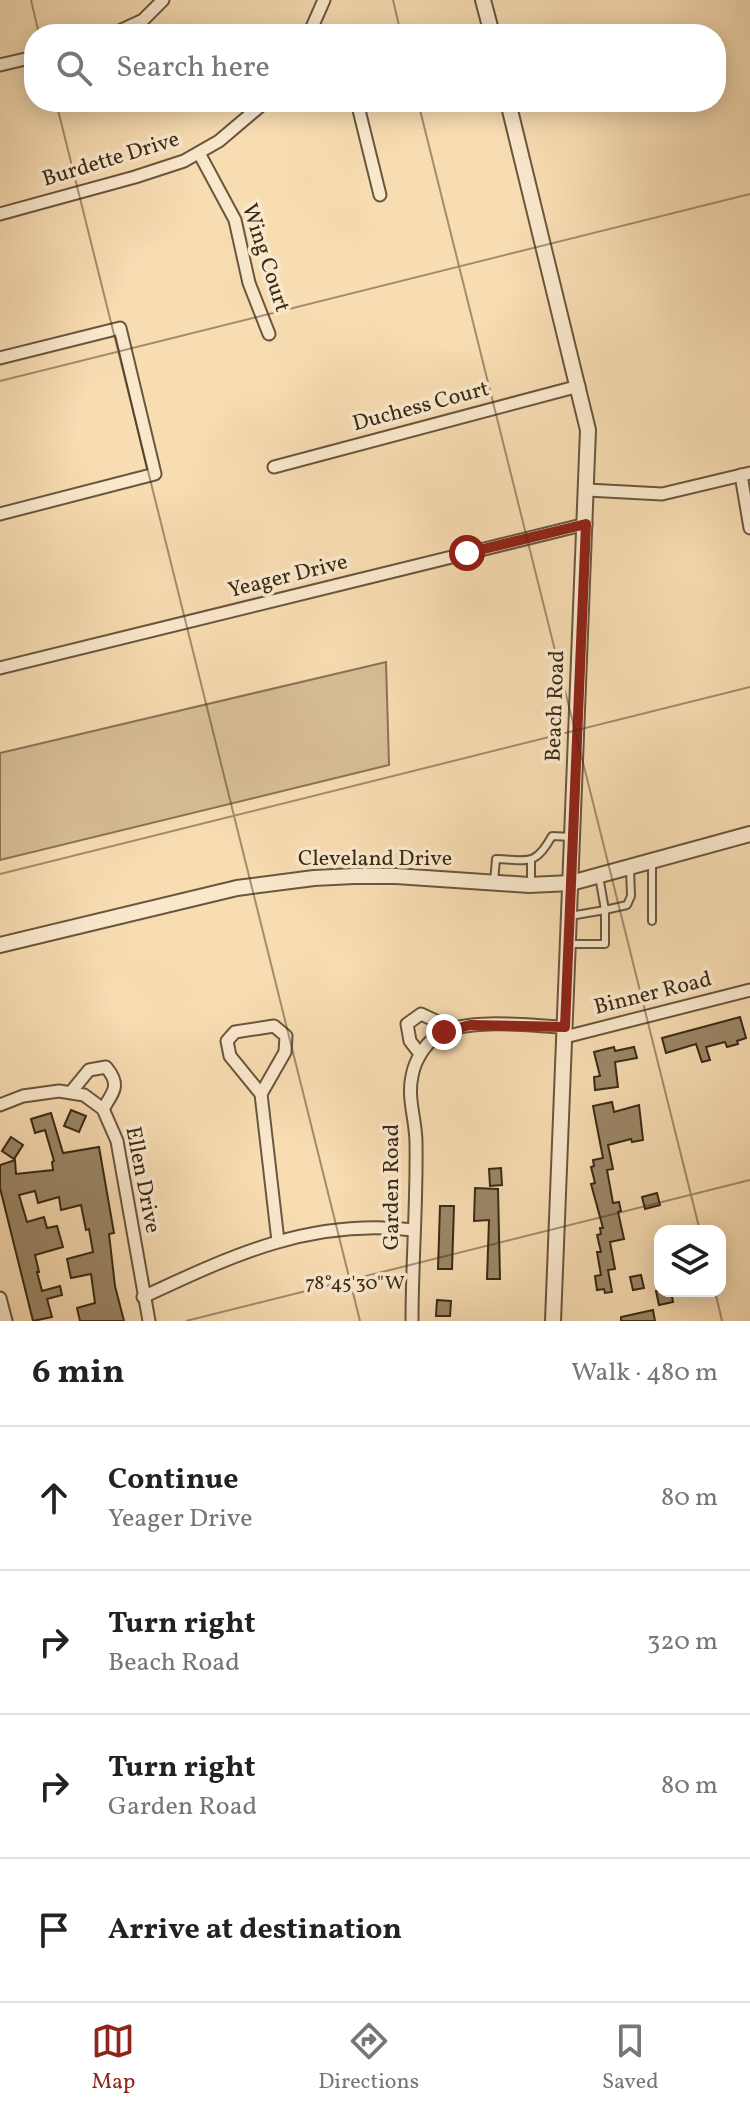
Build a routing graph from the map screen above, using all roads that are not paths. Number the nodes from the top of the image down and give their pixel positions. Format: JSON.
{"nodes":[{"id":1,"x":163,"y":0,"type":"edge"},
{"id":2,"x":324,"y":0,"type":"edge"},
{"id":3,"x":483,"y":0,"type":"edge"},
{"id":4,"x":134,"y":24,"type":"edge"},
{"id":5,"x":313,"y":24,"type":"edge"},
{"id":6,"x":489,"y":24,"type":"edge"},
{"id":7,"x":24,"y":59,"type":"edge"},
{"id":8,"x":0,"y":65,"type":"edge"},
{"id":9,"x":254,"y":112,"type":"edge"},
{"id":10,"x":359,"y":112,"type":"edge"},
{"id":11,"x":510,"y":112,"type":"edge"},
{"id":12,"x":199,"y":153,"type":"junction"},
{"id":13,"x":380,"y":195,"type":"dead end"},
{"id":14,"x":0,"y":214,"type":"edge"},
{"id":15,"x":269,"y":334,"type":"dead end"},
{"id":16,"x":0,"y":358,"type":"edge"},
{"id":17,"x":579,"y":386,"type":"junction"},
{"id":18,"x":274,"y":467,"type":"dead end"},
{"id":19,"x":746,"y":474,"type":"edge"},
{"id":20,"x":587,"y":490,"type":"junction"},
{"id":21,"x":0,"y":514,"type":"edge"},
{"id":22,"x":586,"y":524,"type":"junction"},
{"id":23,"x":750,"y":528,"type":"edge"},
{"id":24,"x":0,"y":668,"type":"edge"},
{"id":25,"x":750,"y":834,"type":"edge"},
{"id":26,"x":573,"y":837,"type":"junction"},
{"id":27,"x":531,"y":860,"type":"junction"},
{"id":28,"x":652,"y":862,"type":"junction"},
{"id":29,"x":630,"y":868,"type":"junction"},
{"id":30,"x":599,"y":876,"type":"junction"},
{"id":31,"x":494,"y":883,"type":"junction"},
{"id":32,"x":571,"y":883,"type":"junction"},
{"id":33,"x":531,"y":885,"type":"junction"},
{"id":34,"x":611,"y":897,"type":"dead end"},
{"id":35,"x":603,"y":900,"type":"junction"},
{"id":36,"x":605,"y":910,"type":"junction"},
{"id":37,"x":591,"y":913,"type":"junction"},
{"id":38,"x":570,"y":916,"type":"junction"},
{"id":39,"x":652,"y":921,"type":"dead end"},
{"id":40,"x":591,"y":923,"type":"dead end"},
{"id":41,"x":569,"y":944,"type":"junction"},
{"id":42,"x":0,"y":945,"type":"edge"},
{"id":43,"x":750,"y":990,"type":"edge"},
{"id":44,"x":444,"y":1032,"type":"junction"},
{"id":45,"x":565,"y":1032,"type":"junction"},
{"id":46,"x":420,"y":1054,"type":"junction"},
{"id":47,"x":71,"y":1092,"type":"junction"},
{"id":48,"x":261,"y":1094,"type":"junction"},
{"id":49,"x":0,"y":1105,"type":"edge"},
{"id":50,"x":103,"y":1109,"type":"junction"},
{"id":51,"x":413,"y":1230,"type":"junction"},
{"id":52,"x":278,"y":1241,"type":"junction"},
{"id":53,"x":143,"y":1297,"type":"junction"},
{"id":54,"x":0,"y":1298,"type":"edge"},
{"id":55,"x":6,"y":1321,"type":"edge"},
{"id":56,"x":149,"y":1321,"type":"edge"},
{"id":57,"x":412,"y":1321,"type":"edge"},
{"id":58,"x":553,"y":1321,"type":"edge"}],
"edges":[{"from":1,"to":4,"type":"street"},
{"from":2,"to":5,"type":"street"},
{"from":3,"to":6,"type":"street"},
{"from":7,"to":8,"type":"street"},
{"from":9,"to":12,"type":"street","name":"Burdette Drive"},
{"from":10,"to":13,"type":"street"},
{"from":11,"to":17,"type":"street","name":"Beach Road"},
{"from":12,"to":14,"type":"street","name":"Burdette Drive"},
{"from":12,"to":15,"type":"street","name":"Wing Court"},
{"from":16,"to":21,"type":"street"},
{"from":17,"to":18,"type":"street","name":"Duchess Court"},
{"from":17,"to":20,"type":"street","name":"Beach Road"},
{"from":19,"to":20,"type":"street"},
{"from":19,"to":23,"type":"street"},
{"from":20,"to":22,"type":"street","name":"Beach Road"},
{"from":22,"to":24,"type":"street","name":"Yeager Drive"},
{"from":22,"to":26,"type":"street","name":"Beach Road"},
{"from":25,"to":28,"type":"street","name":"Cleveland Drive"},
{"from":26,"to":27,"type":"lane"},
{"from":26,"to":32,"type":"street","name":"Beach Road"},
{"from":27,"to":31,"type":"lane"},
{"from":27,"to":33,"type":"lane"},
{"from":28,"to":29,"type":"street","name":"Cleveland Drive"},
{"from":28,"to":39,"type":"lane"},
{"from":29,"to":30,"type":"street","name":"Cleveland Drive"},
{"from":29,"to":36,"type":"lane"},
{"from":30,"to":32,"type":"street","name":"Cleveland Drive"},
{"from":30,"to":35,"type":"lane"},
{"from":31,"to":33,"type":"street","name":"Cleveland Drive"},
{"from":31,"to":42,"type":"street","name":"Cleveland Drive"},
{"from":32,"to":33,"type":"street","name":"Cleveland Drive"},
{"from":32,"to":38,"type":"street","name":"Beach Road"},
{"from":34,"to":35,"type":"lane"},
{"from":35,"to":36,"type":"lane"},
{"from":36,"to":37,"type":"lane"},
{"from":36,"to":41,"type":"lane"},
{"from":37,"to":38,"type":"lane"},
{"from":37,"to":40,"type":"lane"},
{"from":38,"to":41,"type":"street","name":"Beach Road"},
{"from":41,"to":45,"type":"street","name":"Beach Road"},
{"from":43,"to":45,"type":"street","name":"Binner Road"},
{"from":44,"to":45,"type":"street"},
{"from":44,"to":46,"type":"street"},
{"from":44,"to":46,"type":"street","name":"Garden Road"},
{"from":45,"to":58,"type":"street","name":"Beach Road"},
{"from":46,"to":51,"type":"street","name":"Garden Road"},
{"from":47,"to":49,"type":"street"},
{"from":47,"to":50,"type":"street","name":"Ellen Drive"},
{"from":47,"to":50,"type":"street"},
{"from":48,"to":48,"type":"street"},
{"from":48,"to":52,"type":"street"},
{"from":50,"to":53,"type":"street","name":"Ellen Drive"},
{"from":51,"to":52,"type":"street"},
{"from":51,"to":57,"type":"street","name":"Garden Road"},
{"from":52,"to":53,"type":"street"},
{"from":53,"to":56,"type":"street","name":"Ellen Drive"},
{"from":54,"to":55,"type":"street"}]}
